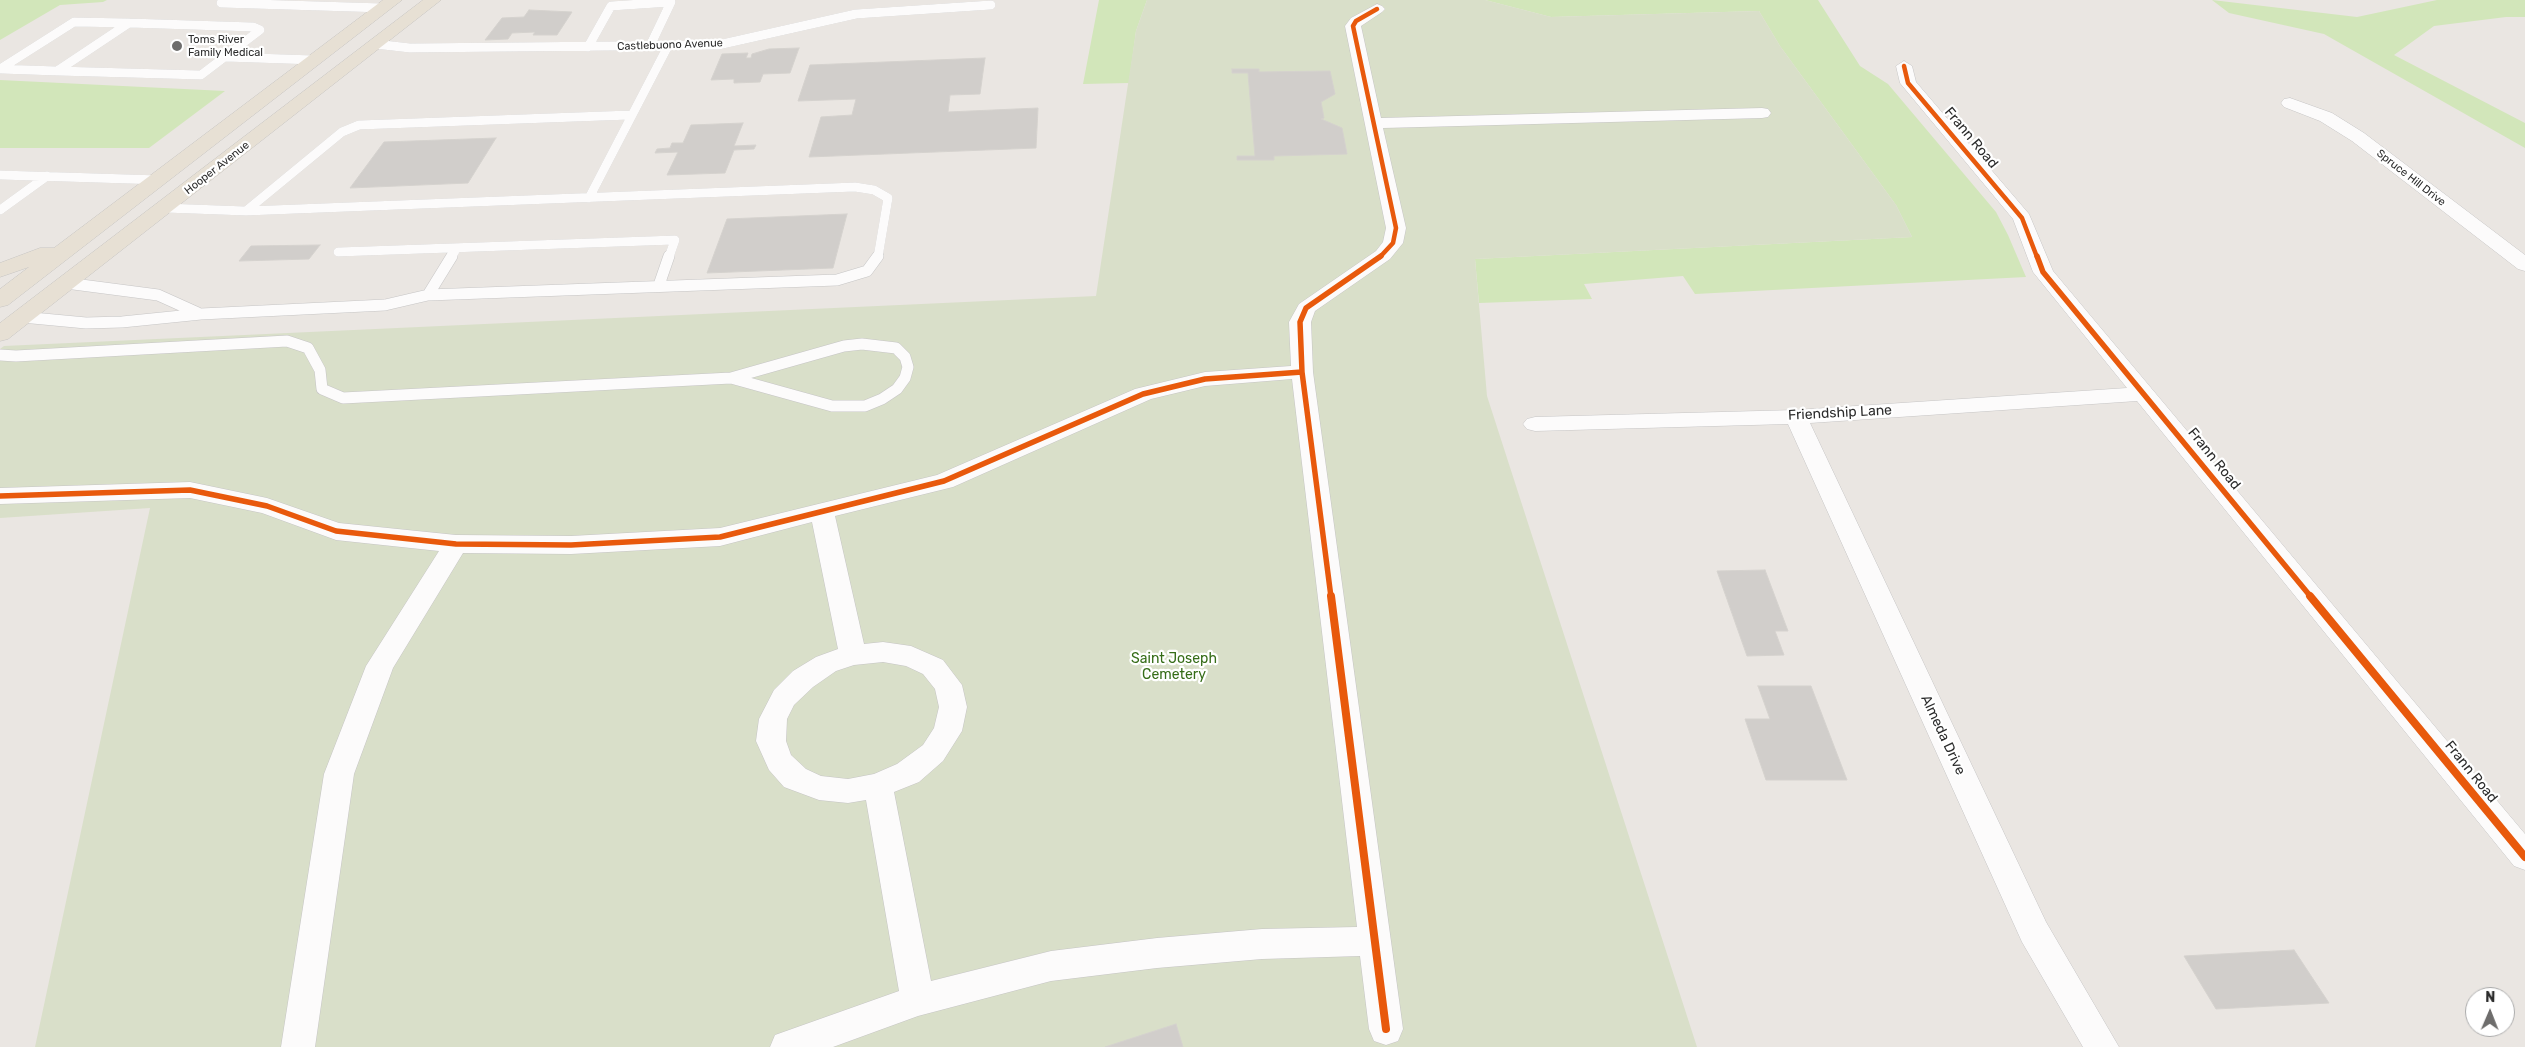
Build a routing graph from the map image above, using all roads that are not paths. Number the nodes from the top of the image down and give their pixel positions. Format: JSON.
{"nodes":[{"id":1,"x":309,"y":0,"type":"edge"},
{"id":2,"x":433,"y":0,"type":"edge"},
{"id":3,"x":672,"y":1,"type":"edge"},
{"id":4,"x":221,"y":3,"type":"dead end"},
{"id":5,"x":389,"y":4,"type":"edge"},
{"id":6,"x":916,"y":4,"type":"edge"},
{"id":7,"x":991,"y":5,"type":"dead end"},
{"id":8,"x":301,"y":6,"type":"junction"},
{"id":9,"x":1377,"y":9,"type":"dead end"},
{"id":10,"x":129,"y":23,"type":"junction"},
{"id":11,"x":375,"y":44,"type":"junction"},
{"id":12,"x":650,"y":46,"type":"junction"},
{"id":13,"x":668,"y":46,"type":"junction"},
{"id":14,"x":588,"y":47,"type":"junction"},
{"id":15,"x":225,"y":57,"type":"junction"},
{"id":16,"x":314,"y":60,"type":"junction"},
{"id":17,"x":1904,"y":66,"type":"dead end"},
{"id":18,"x":0,"y":69,"type":"edge"},
{"id":19,"x":57,"y":71,"type":"junction"},
{"id":20,"x":2290,"y":103,"type":"dead end"},
{"id":21,"x":1762,"y":113,"type":"dead end"},
{"id":22,"x":630,"y":115,"type":"junction"},
{"id":23,"x":1373,"y":123,"type":"junction"},
{"id":24,"x":0,"y":175,"type":"edge"},
{"id":25,"x":47,"y":176,"type":"junction"},
{"id":26,"x":160,"y":180,"type":"junction"},
{"id":27,"x":589,"y":198,"type":"junction"},
{"id":28,"x":165,"y":208,"type":"junction"},
{"id":29,"x":0,"y":210,"type":"edge"},
{"id":30,"x":246,"y":211,"type":"junction"},
{"id":31,"x":77,"y":242,"type":"junction"},
{"id":32,"x":457,"y":248,"type":"junction"},
{"id":33,"x":338,"y":252,"type":"dead end"},
{"id":34,"x":2525,"y":265,"type":"edge"},
{"id":35,"x":0,"y":270,"type":"edge"},
{"id":36,"x":66,"y":283,"type":"junction"},
{"id":37,"x":659,"y":285,"type":"junction"},
{"id":38,"x":428,"y":295,"type":"junction"},
{"id":39,"x":0,"y":300,"type":"edge"},
{"id":40,"x":201,"y":314,"type":"junction"},
{"id":41,"x":22,"y":317,"type":"junction"},
{"id":42,"x":0,"y":334,"type":"edge"},
{"id":43,"x":0,"y":355,"type":"edge"},
{"id":44,"x":1302,"y":372,"type":"junction"},
{"id":45,"x":731,"y":378,"type":"junction"},
{"id":46,"x":2144,"y":394,"type":"junction"},
{"id":47,"x":1796,"y":416,"type":"junction"},
{"id":48,"x":1536,"y":424,"type":"dead end"},
{"id":49,"x":0,"y":496,"type":"edge"},
{"id":50,"x":822,"y":512,"type":"junction"},
{"id":51,"x":456,"y":544,"type":"junction"},
{"id":52,"x":853,"y":655,"type":"junction"},
{"id":53,"x":878,"y":786,"type":"junction"},
{"id":54,"x":2525,"y":857,"type":"edge"},
{"id":55,"x":1375,"y":941,"type":"junction"},
{"id":56,"x":918,"y":1000,"type":"junction"},
{"id":57,"x":1386,"y":1029,"type":"dead end"},
{"id":58,"x":298,"y":1047,"type":"edge"},
{"id":59,"x":787,"y":1047,"type":"edge"},
{"id":60,"x":2102,"y":1047,"type":"edge"}],
"edges":[{"from":1,"to":8,"type":"lane"},
{"from":2,"to":11,"type":"main road","name":"Hooper Avenue"},
{"from":3,"to":12,"type":"lane"},
{"from":3,"to":14,"type":"lane"},
{"from":4,"to":8,"type":"lane"},
{"from":5,"to":8,"type":"lane"},
{"from":5,"to":16,"type":"main road","name":"Hooper Avenue"},
{"from":6,"to":7,"type":"lane","name":"Castlebuono Avenue"},
{"from":6,"to":13,"type":"lane","name":"Castlebuono Avenue"},
{"from":9,"to":23,"type":"street"},
{"from":10,"to":15,"type":"lane"},
{"from":10,"to":18,"type":"lane"},
{"from":10,"to":19,"type":"lane"},
{"from":11,"to":14,"type":"lane","name":"Castlebuono Avenue"},
{"from":11,"to":28,"type":"main road","name":"Hooper Avenue"},
{"from":12,"to":13,"type":"lane","name":"Castlebuono Avenue"},
{"from":12,"to":14,"type":"lane","name":"Castlebuono Avenue"},
{"from":13,"to":22,"type":"lane"},
{"from":15,"to":16,"type":"lane"},
{"from":15,"to":19,"type":"lane"},
{"from":16,"to":26,"type":"main road","name":"Hooper Avenue"},
{"from":17,"to":46,"type":"street","name":"Frann Road"},
{"from":18,"to":19,"type":"lane"},
{"from":20,"to":34,"type":"street","name":"Spruce Hill Drive"},
{"from":21,"to":23,"type":"street"},
{"from":22,"to":27,"type":"lane"},
{"from":22,"to":30,"type":"lane"},
{"from":23,"to":44,"type":"street"},
{"from":24,"to":25,"type":"lane"},
{"from":25,"to":26,"type":"lane"},
{"from":25,"to":29,"type":"lane"},
{"from":26,"to":31,"type":"main road","name":"Hooper Avenue"},
{"from":27,"to":30,"type":"lane"},
{"from":27,"to":37,"type":"lane"},
{"from":28,"to":30,"type":"lane"},
{"from":28,"to":36,"type":"main road","name":"Hooper Avenue"},
{"from":31,"to":35,"type":"main road"},
{"from":31,"to":39,"type":"main road","name":"Hooper Avenue"},
{"from":32,"to":33,"type":"lane"},
{"from":32,"to":37,"type":"lane"},
{"from":32,"to":38,"type":"lane"},
{"from":36,"to":40,"type":"lane"},
{"from":36,"to":41,"type":"main road","name":"Hooper Avenue"},
{"from":37,"to":38,"type":"lane"},
{"from":38,"to":40,"type":"lane"},
{"from":40,"to":41,"type":"lane"},
{"from":41,"to":42,"type":"main road","name":"Hooper Avenue"},
{"from":43,"to":45,"type":"lane"},
{"from":44,"to":50,"type":"street"},
{"from":44,"to":55,"type":"street"},
{"from":45,"to":45,"type":"lane"},
{"from":46,"to":47,"type":"street","name":"Friendship Lane"},
{"from":46,"to":54,"type":"street","name":"Frann Road"},
{"from":47,"to":48,"type":"street","name":"Friendship Lane"},
{"from":47,"to":60,"type":"street","name":"Almeda Drive"},
{"from":49,"to":51,"type":"street"},
{"from":50,"to":51,"type":"street"},
{"from":50,"to":52,"type":"street"},
{"from":51,"to":58,"type":"street"},
{"from":52,"to":53,"type":"street"},
{"from":52,"to":53,"type":"street"},
{"from":53,"to":56,"type":"street"},
{"from":55,"to":56,"type":"street"},
{"from":55,"to":57,"type":"street"},
{"from":56,"to":59,"type":"street"}]}
